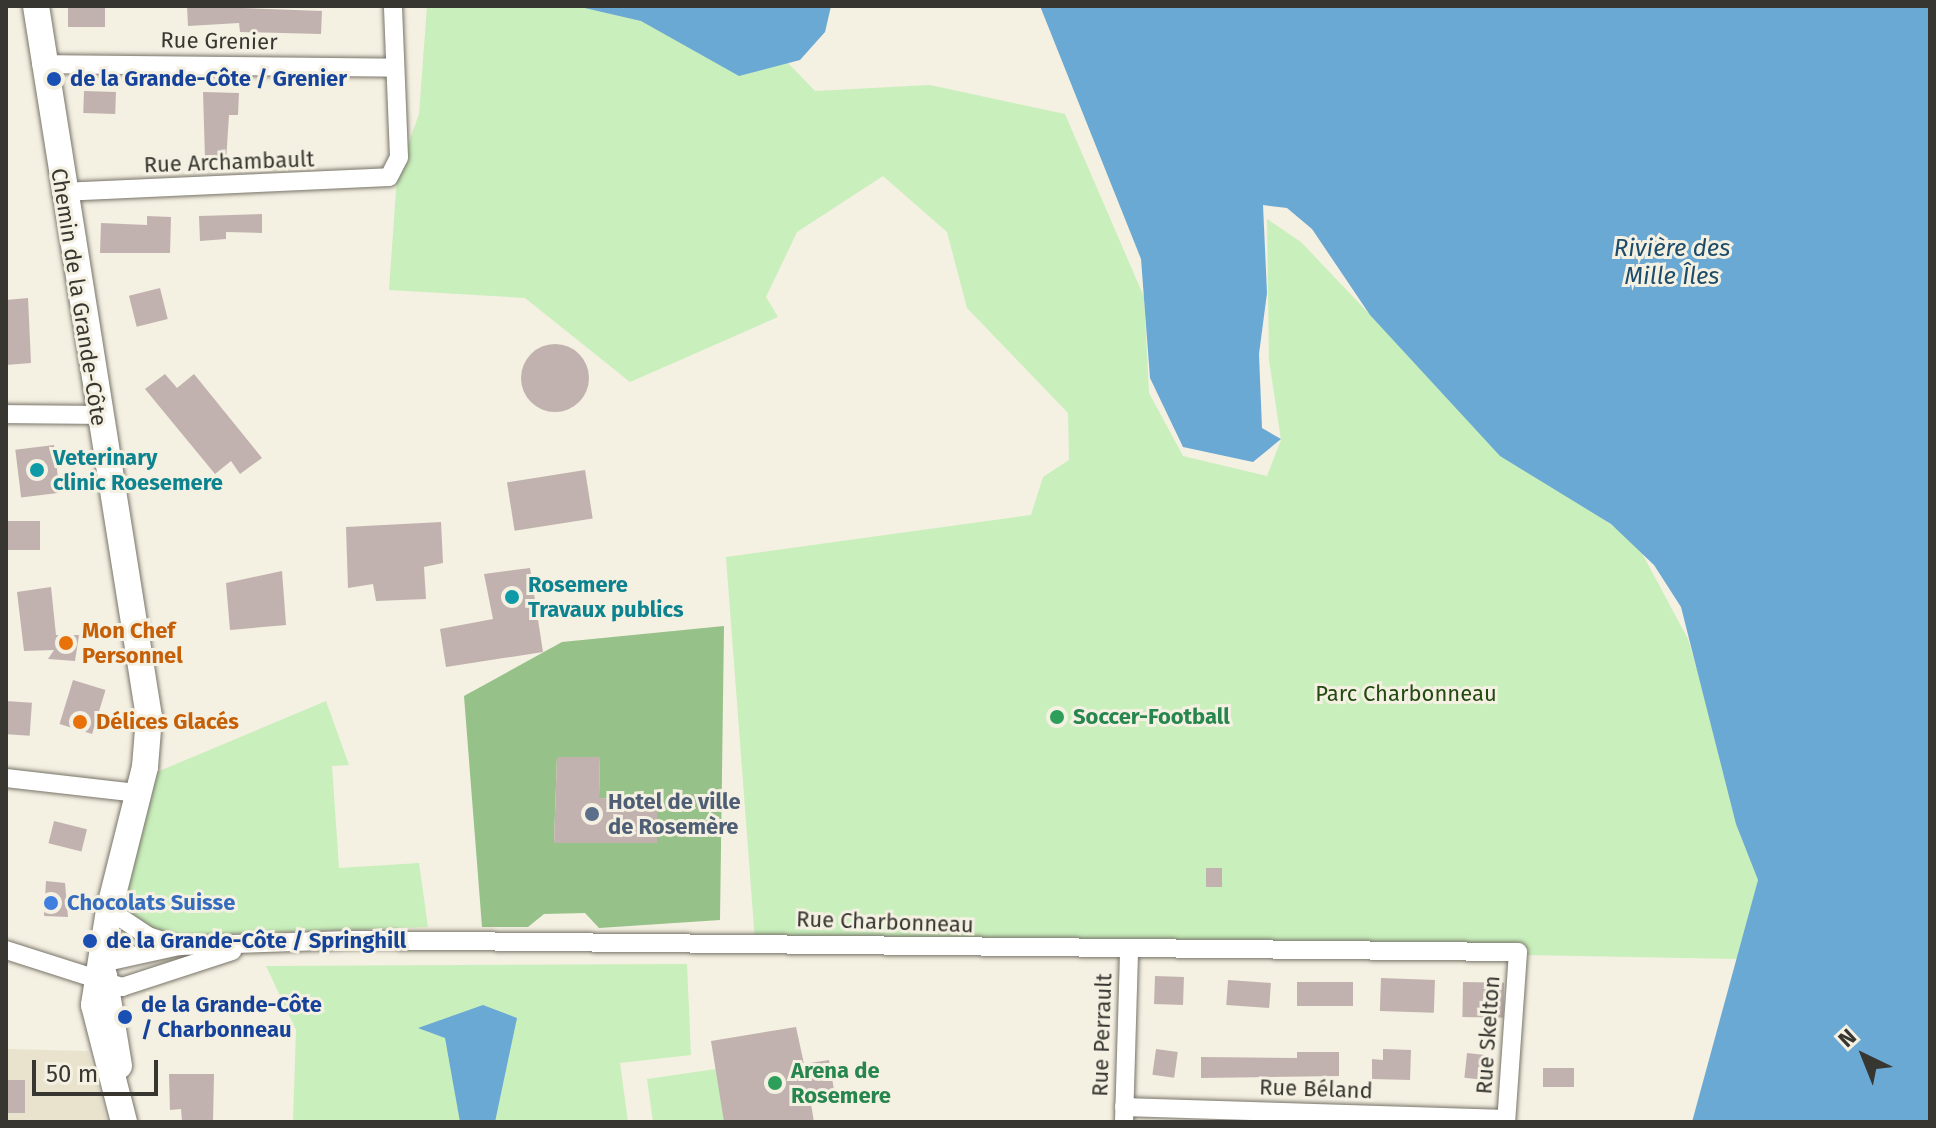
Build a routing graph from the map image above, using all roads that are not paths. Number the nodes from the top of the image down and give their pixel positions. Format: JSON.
{"nodes":[{"id":1,"x":36,"y":6,"type":"edge"},
{"id":2,"x":393,"y":6,"type":"edge"},
{"id":3,"x":41,"y":64,"type":"junction"},
{"id":4,"x":395,"y":68,"type":"junction"},
{"id":5,"x":61,"y":192,"type":"junction"},
{"id":6,"x":6,"y":414,"type":"edge"},
{"id":7,"x":98,"y":415,"type":"junction"},
{"id":8,"x":6,"y":778,"type":"edge"},
{"id":9,"x":138,"y":793,"type":"junction"},
{"id":10,"x":109,"y":910,"type":"junction"},
{"id":11,"x":250,"y":945,"type":"junction"},
{"id":12,"x":179,"y":946,"type":"junction"},
{"id":13,"x":6,"y":950,"type":"edge"},
{"id":14,"x":1129,"y":950,"type":"junction"},
{"id":15,"x":1518,"y":952,"type":"joint"},
{"id":16,"x":102,"y":976,"type":"junction"},
{"id":17,"x":123,"y":1114,"type":"edge"},
{"id":18,"x":1124,"y":1114,"type":"edge"},
{"id":19,"x":1506,"y":1120,"type":"edge"}],
"edges":[{"from":1,"to":3,"type":"main road","name":"Chemin de la Grande-Côte"},
{"from":2,"to":4,"type":"street"},
{"from":3,"to":4,"type":"street","name":"Rue Grenier"},
{"from":3,"to":5,"type":"main road","name":"Chemin de la Grande-Côte"},
{"from":4,"to":5,"type":"street","name":"Rue Archambault"},
{"from":5,"to":7,"type":"main road","name":"Chemin de la Grande-Côte"},
{"from":6,"to":7,"type":"street"},
{"from":7,"to":9,"type":"main road","name":"Chemin de la Grande-Côte"},
{"from":8,"to":9,"type":"street"},
{"from":9,"to":10,"type":"main road","name":"Chemin de la Grande-Côte"},
{"from":10,"to":12,"type":"street","name":"Rue Charbonneau"},
{"from":10,"to":16,"type":"main road","name":"Chemin de la Grande-Côte"},
{"from":11,"to":12,"type":"street","name":"Rue Charbonneau"},
{"from":11,"to":14,"type":"street","name":"Rue Charbonneau"},
{"from":11,"to":16,"type":"street","name":"Rue Charbonneau"},
{"from":12,"to":16,"type":"street","name":"Rue Charbonneau"},
{"from":13,"to":16,"type":"street"},
{"from":14,"to":15,"type":"street","name":"Rue Charbonneau"},
{"from":14,"to":18,"type":"street","name":"Rue Perrault"},
{"from":15,"to":19,"type":"street","name":"Rue Skelton"},
{"from":16,"to":17,"type":"main road","name":"Chemin de la Grande-Côte"},
{"from":18,"to":19,"type":"street","name":"Rue Béland"}]}
